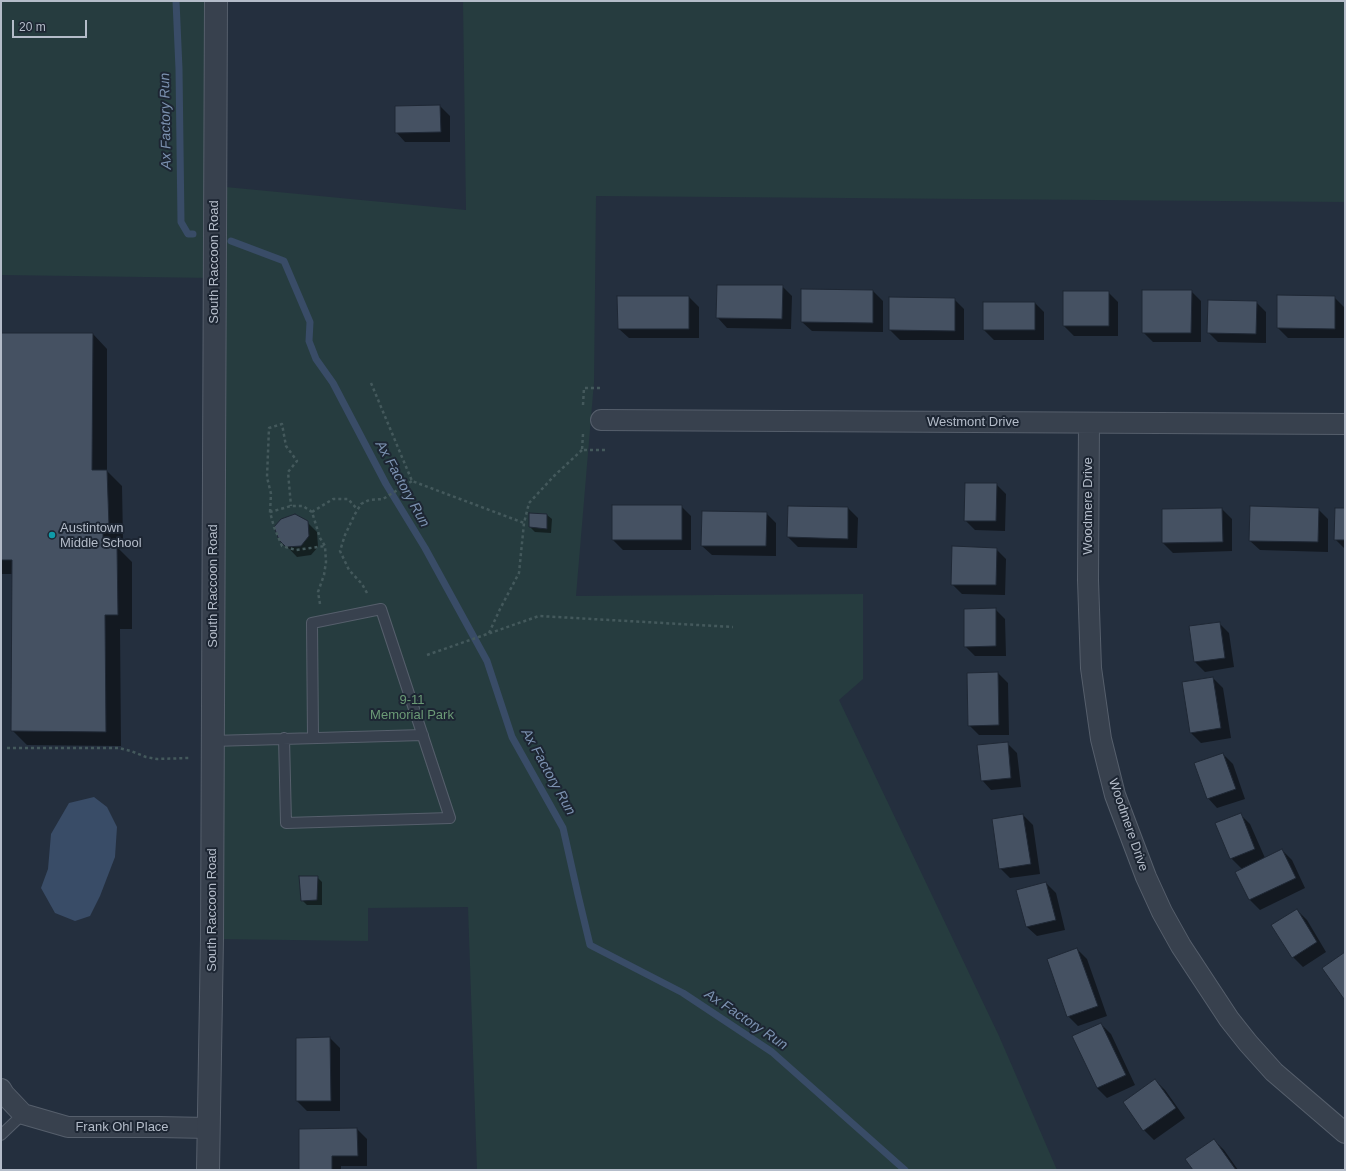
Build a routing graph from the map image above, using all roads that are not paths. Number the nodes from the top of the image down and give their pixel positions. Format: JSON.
{"nodes":[{"id":1,"x":216,"y":1,"type":"edge"},
{"id":2,"x":601,"y":420,"type":"dead end"},
{"id":3,"x":1089,"y":422,"type":"junction"},
{"id":4,"x":1345,"y":424,"type":"edge"},
{"id":5,"x":422,"y":735,"type":"junction"},
{"id":6,"x":313,"y":737,"type":"junction"},
{"id":7,"x":284,"y":738,"type":"junction"},
{"id":8,"x":212,"y":741,"type":"junction"},
{"id":9,"x":1,"y":1089,"type":"edge"},
{"id":10,"x":23,"y":1114,"type":"junction"},
{"id":11,"x":208,"y":1128,"type":"junction"},
{"id":12,"x":1345,"y":1133,"type":"edge"},
{"id":13,"x":1,"y":1135,"type":"edge"},
{"id":14,"x":208,"y":1170,"type":"edge"}],
"edges":[{"from":1,"to":8,"type":"street","name":"South Raccoon Road"},
{"from":2,"to":3,"type":"street","name":"Westmont Drive"},
{"from":3,"to":4,"type":"street","name":"Westmont Drive"},
{"from":3,"to":12,"type":"street","name":"Woodmere Drive"},
{"from":5,"to":6,"type":"lane"},
{"from":5,"to":6,"type":"lane"},
{"from":5,"to":7,"type":"lane"},
{"from":6,"to":7,"type":"lane"},
{"from":7,"to":8,"type":"lane"},
{"from":8,"to":11,"type":"street","name":"South Raccoon Road"},
{"from":9,"to":10,"type":"street"},
{"from":10,"to":11,"type":"street","name":"Frank Ohl Place"},
{"from":10,"to":13,"type":"lane"},
{"from":11,"to":14,"type":"street","name":"South Raccoon Road"}]}
